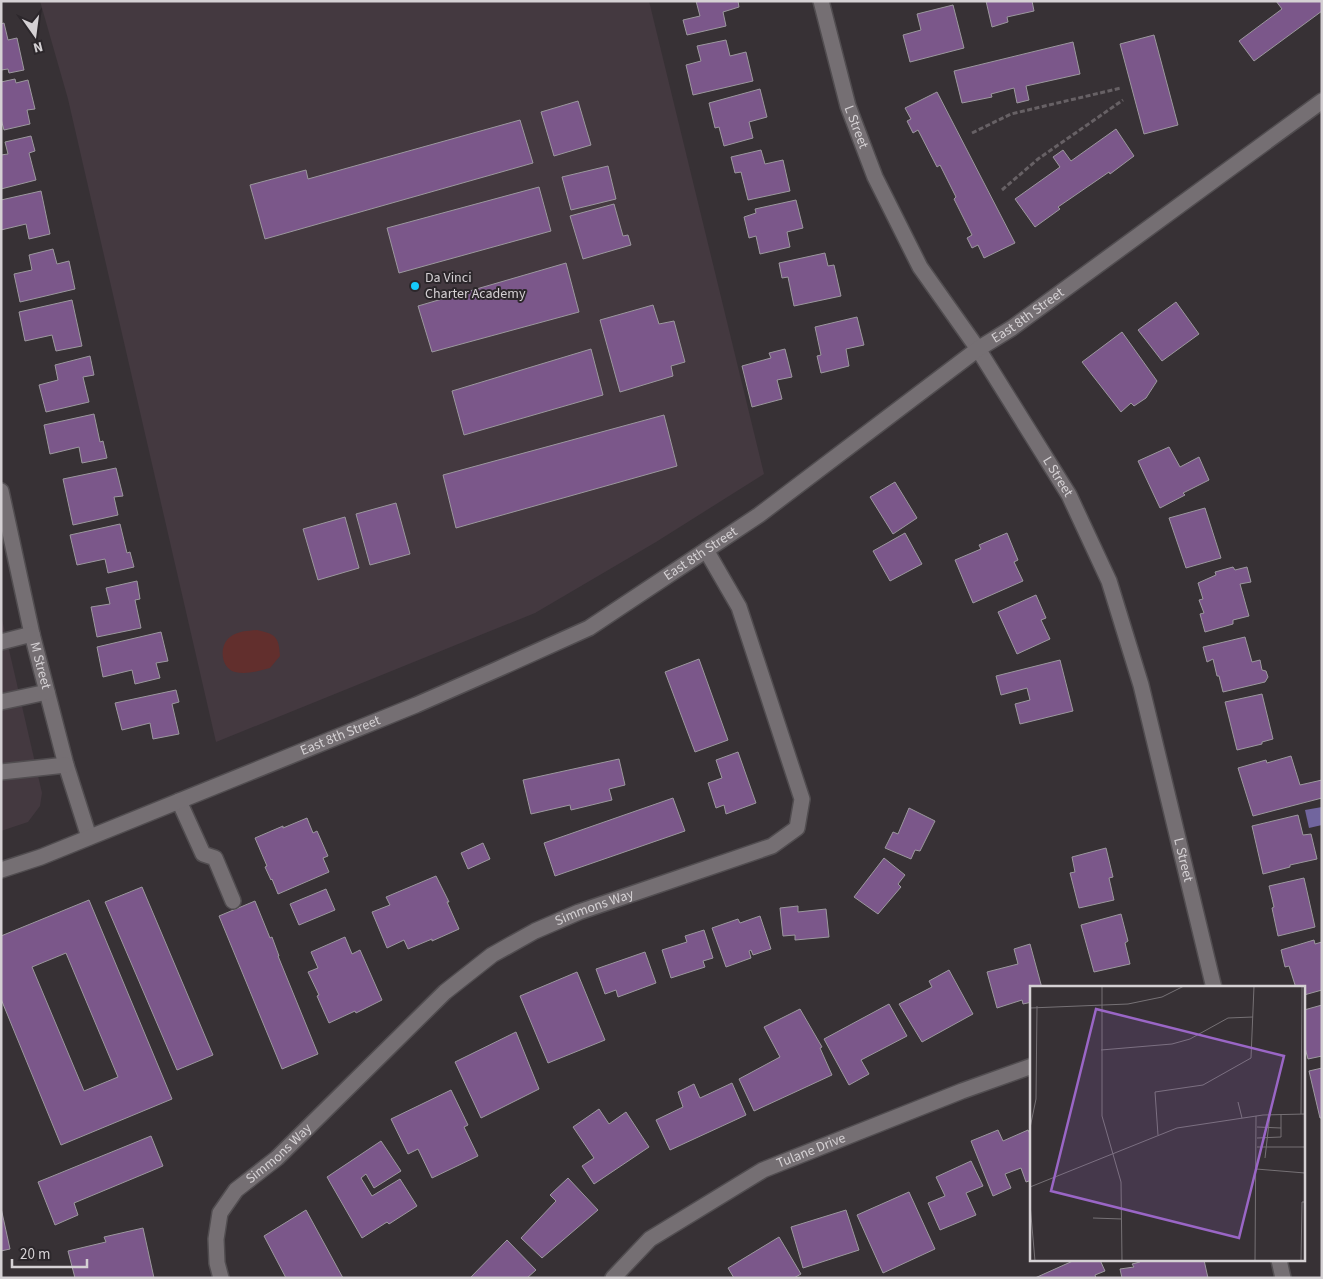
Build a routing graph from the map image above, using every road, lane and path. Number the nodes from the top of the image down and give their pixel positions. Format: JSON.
{"nodes":[{"id":1,"x":821,"y":1,"type":"edge"},
{"id":2,"x":1121,"y":88,"type":"dead end"},
{"id":3,"x":1123,"y":100,"type":"dead end"},
{"id":4,"x":1322,"y":101,"type":"edge"},
{"id":5,"x":972,"y":133,"type":"dead end"},
{"id":6,"x":1002,"y":190,"type":"dead end"},
{"id":7,"x":978,"y":348,"type":"junction"},
{"id":8,"x":1,"y":490,"type":"edge"},
{"id":9,"x":706,"y":550,"type":"junction"},
{"id":10,"x":32,"y":634,"type":"junction"},
{"id":11,"x":1,"y":642,"type":"edge"},
{"id":12,"x":47,"y":692,"type":"junction"},
{"id":13,"x":1,"y":702,"type":"edge"},
{"id":14,"x":66,"y":765,"type":"junction"},
{"id":15,"x":1,"y":772,"type":"edge"},
{"id":16,"x":178,"y":801,"type":"junction"},
{"id":17,"x":89,"y":837,"type":"junction"},
{"id":18,"x":1,"y":870,"type":"edge"},
{"id":19,"x":233,"y":901,"type":"dead end"},
{"id":20,"x":1214,"y":986,"type":"edge"},
{"id":21,"x":1030,"y":1067,"type":"edge"},
{"id":22,"x":1279,"y":1262,"type":"edge"},
{"id":23,"x":221,"y":1278,"type":"edge"},
{"id":24,"x":613,"y":1278,"type":"edge"},
{"id":25,"x":1283,"y":1278,"type":"edge"}],
"edges":[{"from":1,"to":7,"type":"street","name":"L Street"},
{"from":2,"to":5,"type":"path"},
{"from":3,"to":6,"type":"path"},
{"from":4,"to":7,"type":"street","name":"East 8th Street"},
{"from":7,"to":9,"type":"street","name":"East 8th Street"},
{"from":7,"to":20,"type":"street","name":"L Street"},
{"from":8,"to":10,"type":"street","name":"M Street"},
{"from":9,"to":16,"type":"street","name":"East 8th Street"},
{"from":9,"to":23,"type":"street","name":"Simmons Way"},
{"from":10,"to":11,"type":"street"},
{"from":10,"to":12,"type":"street","name":"M Street"},
{"from":12,"to":13,"type":"street"},
{"from":12,"to":14,"type":"street","name":"M Street"},
{"from":14,"to":15,"type":"street"},
{"from":14,"to":17,"type":"street","name":"M Street"},
{"from":16,"to":17,"type":"street","name":"East 8th Street"},
{"from":16,"to":19,"type":"street"},
{"from":17,"to":18,"type":"street","name":"East 8th Street"},
{"from":21,"to":24,"type":"street","name":"Tulane Drive"},
{"from":22,"to":25,"type":"street"}]}
